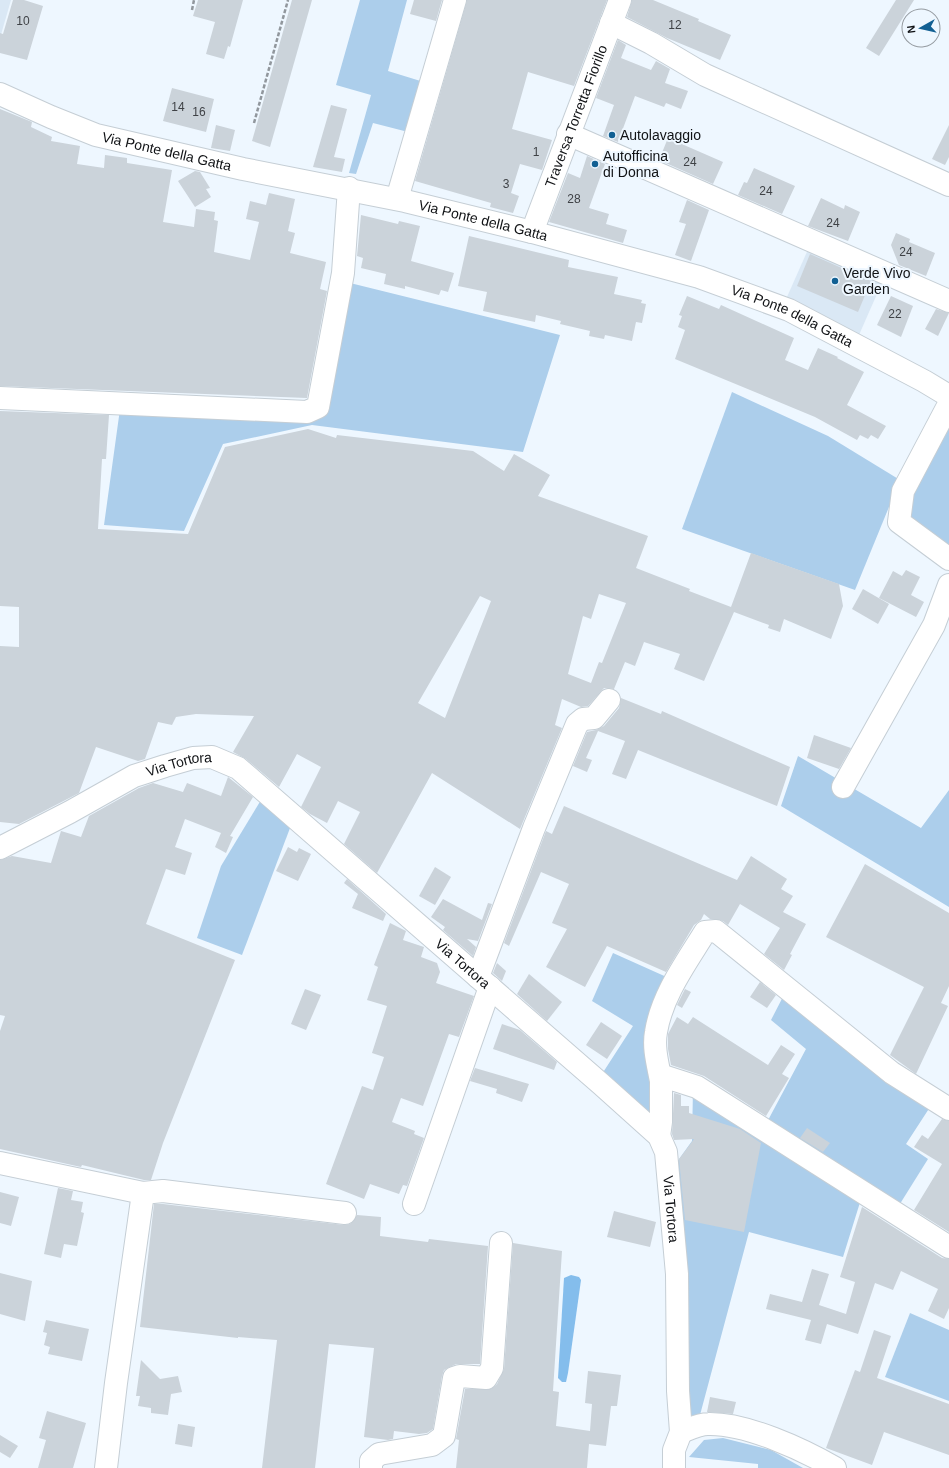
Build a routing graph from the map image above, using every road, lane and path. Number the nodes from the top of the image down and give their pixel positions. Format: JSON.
{"nodes":[{"id":1,"x":194,"y":0,"type":"edge"},
{"id":2,"x":288,"y":0,"type":"edge"},
{"id":3,"x":455,"y":0,"type":"edge"},
{"id":4,"x":620,"y":0,"type":"edge"},
{"id":5,"x":192,"y":10,"type":"dead end"},
{"id":6,"x":611,"y":23,"type":"junction"},
{"id":7,"x":0,"y":94,"type":"edge"},
{"id":8,"x":254,"y":123,"type":"dead end"},
{"id":9,"x":568,"y":134,"type":"junction"},
{"id":10,"x":949,"y":185,"type":"edge"},
{"id":11,"x":349,"y":188,"type":"junction"},
{"id":12,"x":397,"y":199,"type":"junction"},
{"id":13,"x":532,"y":232,"type":"junction"},
{"id":14,"x":949,"y":301,"type":"edge"},
{"id":15,"x":949,"y":396,"type":"edge"},
{"id":16,"x":0,"y":398,"type":"edge"},
{"id":17,"x":949,"y":404,"type":"edge"},
{"id":18,"x":949,"y":559,"type":"edge"},
{"id":19,"x":949,"y":585,"type":"edge"},
{"id":20,"x":609,"y":700,"type":"dead end"},
{"id":21,"x":843,"y":787,"type":"dead end"},
{"id":22,"x":0,"y":848,"type":"edge"},
{"id":23,"x":484,"y":982,"type":"junction"},
{"id":24,"x":661,"y":1081,"type":"junction"},
{"id":25,"x":949,"y":1109,"type":"edge"},
{"id":26,"x":659,"y":1136,"type":"junction"},
{"id":27,"x":0,"y":1163,"type":"edge"},
{"id":28,"x":143,"y":1193,"type":"junction"},
{"id":29,"x":414,"y":1204,"type":"dead end"},
{"id":30,"x":345,"y":1213,"type":"dead end"},
{"id":31,"x":501,"y":1244,"type":"dead end"},
{"id":32,"x":949,"y":1246,"type":"edge"},
{"id":33,"x":681,"y":1432,"type":"junction"},
{"id":34,"x":106,"y":1468,"type":"edge"},
{"id":35,"x":371,"y":1468,"type":"edge"},
{"id":36,"x":674,"y":1468,"type":"edge"},
{"id":37,"x":835,"y":1468,"type":"edge"}],
"edges":[{"from":1,"to":5,"type":"path"},
{"from":2,"to":8,"type":"path"},
{"from":3,"to":12,"type":"street"},
{"from":4,"to":6,"type":"street","name":"Traversa Torretta Fiorillo"},
{"from":6,"to":9,"type":"street","name":"Traversa Torretta Fiorillo"},
{"from":6,"to":10,"type":"street"},
{"from":7,"to":11,"type":"street","name":"Via Ponte della Gatta"},
{"from":9,"to":13,"type":"street","name":"Traversa Torretta Fiorillo"},
{"from":9,"to":14,"type":"street"},
{"from":11,"to":12,"type":"street","name":"Via Ponte della Gatta"},
{"from":11,"to":16,"type":"street"},
{"from":12,"to":13,"type":"street","name":"Via Ponte della Gatta"},
{"from":13,"to":15,"type":"street","name":"Via Ponte della Gatta"},
{"from":17,"to":18,"type":"street"},
{"from":19,"to":21,"type":"street"},
{"from":20,"to":23,"type":"street"},
{"from":22,"to":23,"type":"street","name":"Via Tortora"},
{"from":23,"to":26,"type":"street","name":"Via Tortora"},
{"from":23,"to":29,"type":"street"},
{"from":24,"to":25,"type":"street"},
{"from":24,"to":26,"type":"street"},
{"from":24,"to":32,"type":"street"},
{"from":26,"to":33,"type":"street","name":"Via Tortora"},
{"from":27,"to":28,"type":"street"},
{"from":28,"to":30,"type":"street"},
{"from":28,"to":34,"type":"street"},
{"from":31,"to":35,"type":"street"},
{"from":33,"to":36,"type":"street"},
{"from":33,"to":37,"type":"street"}]}
